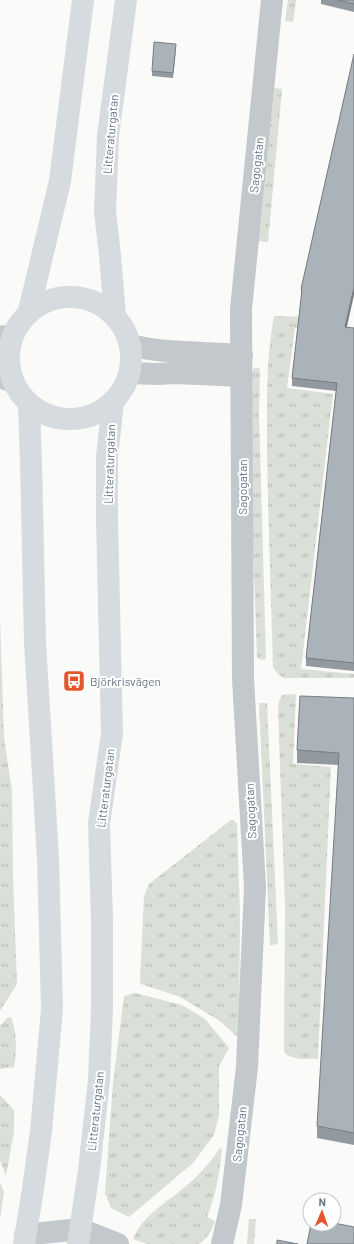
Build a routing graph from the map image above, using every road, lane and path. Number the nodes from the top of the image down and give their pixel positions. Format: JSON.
{"nodes":[{"id":1,"x":83,"y":0,"type":"edge"},
{"id":2,"x":126,"y":0,"type":"edge"},
{"id":3,"x":272,"y":0,"type":"edge"},
{"id":4,"x":29,"y":311,"type":"junction"},
{"id":5,"x":115,"y":316,"type":"junction"},
{"id":6,"x":6,"y":336,"type":"edge"},
{"id":7,"x":130,"y":344,"type":"junction"},
{"id":8,"x":242,"y":355,"type":"junction"},
{"id":9,"x":130,"y":373,"type":"junction"},
{"id":10,"x":242,"y":376,"type":"junction"},
{"id":11,"x":7,"y":380,"type":"edge"},
{"id":12,"x":113,"y":402,"type":"junction"},
{"id":13,"x":29,"y":404,"type":"junction"},
{"id":14,"x":79,"y":1237,"type":"edge"},
{"id":15,"x":31,"y":1241,"type":"edge"},
{"id":16,"x":118,"y":1244,"type":"edge"},
{"id":17,"x":222,"y":1244,"type":"edge"}],
"edges":[{"from":1,"to":4,"type":"street","name":"Litteraturgatan"},
{"from":2,"to":5,"type":"street","name":"Litteraturgatan"},
{"from":3,"to":8,"type":"street","name":"Sagogatan"},
{"from":4,"to":5,"type":"street","name":"Litteraturgatan"},
{"from":4,"to":6,"type":"street","name":"Litteraturgatan"},
{"from":5,"to":7,"type":"street","name":"Litteraturgatan"},
{"from":6,"to":11,"type":"street","name":"Litteraturgatan"},
{"from":7,"to":8,"type":"street"},
{"from":7,"to":9,"type":"street","name":"Litteraturgatan"},
{"from":8,"to":10,"type":"street","name":"Sagogatan"},
{"from":9,"to":10,"type":"street"},
{"from":9,"to":12,"type":"street","name":"Litteraturgatan"},
{"from":10,"to":17,"type":"street","name":"Sagogatan"},
{"from":11,"to":13,"type":"street","name":"Litteraturgatan"},
{"from":12,"to":13,"type":"street","name":"Litteraturgatan"},
{"from":12,"to":14,"type":"street","name":"Litteraturgatan"},
{"from":13,"to":15,"type":"street"},
{"from":14,"to":15,"type":"street"},
{"from":14,"to":16,"type":"street"}]}
